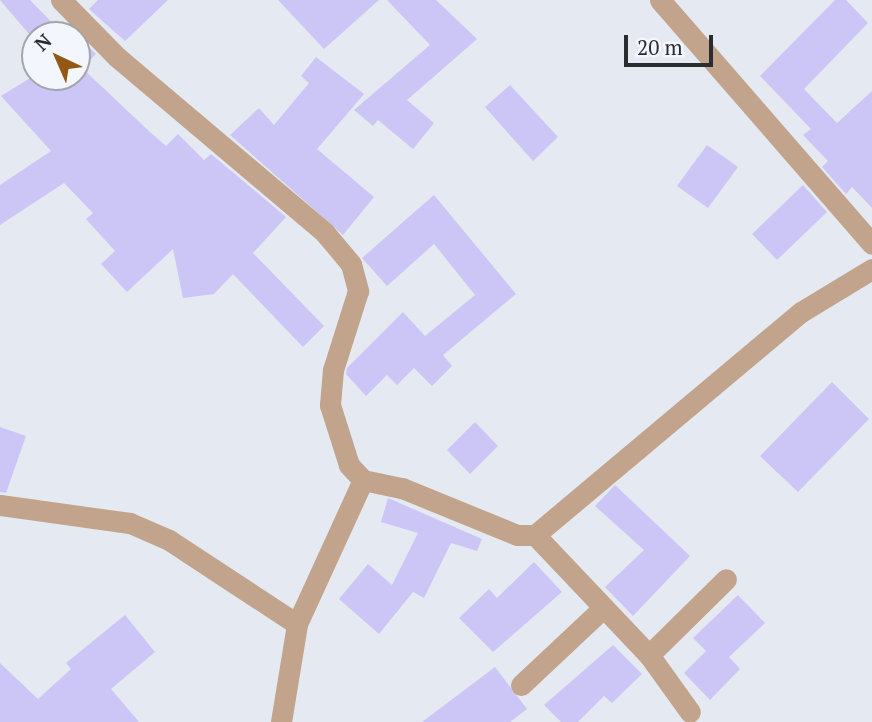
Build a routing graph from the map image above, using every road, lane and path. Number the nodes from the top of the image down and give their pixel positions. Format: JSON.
{"nodes":[{"id":1,"x":61,"y":0,"type":"edge"},
{"id":2,"x":660,"y":0,"type":"edge"},
{"id":3,"x":872,"y":244,"type":"edge"},
{"id":4,"x":872,"y":269,"type":"edge"},
{"id":5,"x":363,"y":480,"type":"junction"},
{"id":6,"x":0,"y":505,"type":"edge"},
{"id":7,"x":535,"y":536,"type":"junction"},
{"id":8,"x":726,"y":579,"type":"dead end"},
{"id":9,"x":603,"y":608,"type":"junction"},
{"id":10,"x":297,"y":624,"type":"junction"},
{"id":11,"x":649,"y":655,"type":"junction"},
{"id":12,"x":521,"y":685,"type":"dead end"},
{"id":13,"x":690,"y":712,"type":"dead end"},
{"id":14,"x":275,"y":720,"type":"edge"}],
"edges":[{"from":1,"to":5,"type":"street"},
{"from":2,"to":3,"type":"street"},
{"from":4,"to":7,"type":"street"},
{"from":5,"to":7,"type":"street"},
{"from":5,"to":10,"type":"street"},
{"from":6,"to":10,"type":"street"},
{"from":7,"to":9,"type":"street"},
{"from":8,"to":11,"type":"street"},
{"from":9,"to":11,"type":"street"},
{"from":9,"to":12,"type":"street"},
{"from":10,"to":14,"type":"street"},
{"from":11,"to":13,"type":"street"}]}
